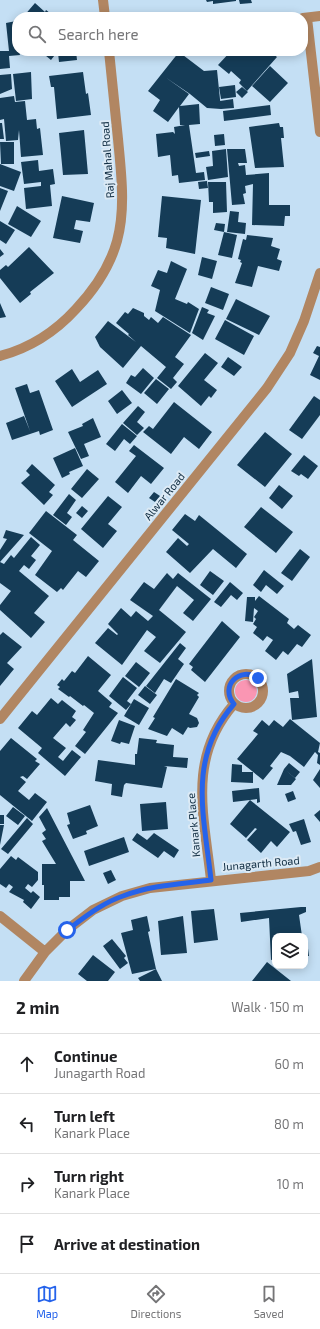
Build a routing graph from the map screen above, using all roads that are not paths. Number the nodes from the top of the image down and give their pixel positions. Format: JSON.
{"nodes":[{"id":1,"x":103,"y":0,"type":"edge"},
{"id":2,"x":104,"y":12,"type":"edge"},
{"id":3,"x":320,"y":16,"type":"edge"},
{"id":4,"x":308,"y":18,"type":"edge"},
{"id":5,"x":308,"y":41,"type":"edge"},
{"id":6,"x":110,"y":56,"type":"edge"},
{"id":7,"x":320,"y":132,"type":"edge"},
{"id":8,"x":320,"y":273,"type":"edge"},
{"id":9,"x":0,"y":356,"type":"edge"},
{"id":10,"x":234,"y":704,"type":"dead end"},
{"id":11,"x":0,"y":719,"type":"edge"},
{"id":12,"x":320,"y":868,"type":"edge"},
{"id":13,"x":211,"y":880,"type":"junction"},
{"id":14,"x":0,"y":916,"type":"edge"},
{"id":15,"x":45,"y":952,"type":"junction"},
{"id":16,"x":24,"y":981,"type":"edge"}],
"edges":[{"from":1,"to":2,"type":"street"},
{"from":3,"to":4,"type":"street"},
{"from":5,"to":7,"type":"street"},
{"from":6,"to":9,"type":"street","name":"Raj Mahal Road"},
{"from":8,"to":11,"type":"street","name":"Alwar Road"},
{"from":10,"to":13,"type":"street","name":"Kanark Place"},
{"from":12,"to":13,"type":"street","name":"Junagarth Road"},
{"from":13,"to":15,"type":"street","name":"Junagarth Road"},
{"from":14,"to":15,"type":"street"},
{"from":15,"to":16,"type":"street","name":"Junagarth Road"}]}
